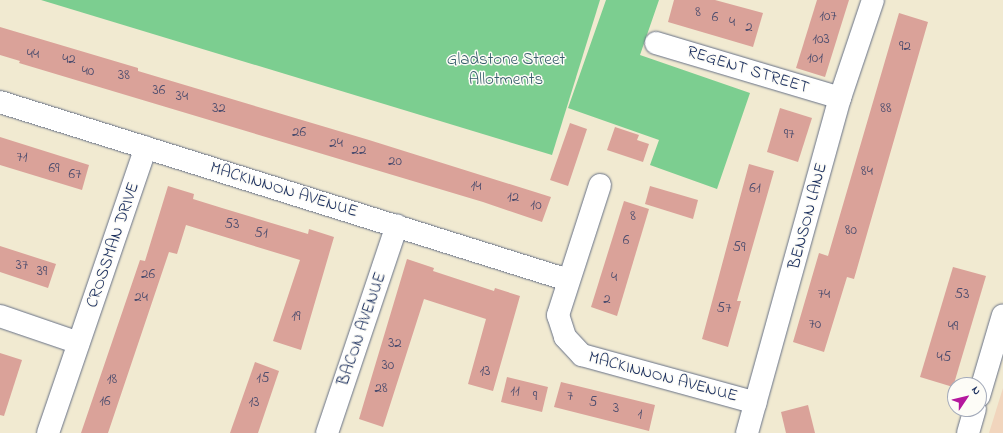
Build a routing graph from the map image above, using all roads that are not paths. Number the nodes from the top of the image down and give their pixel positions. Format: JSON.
{"nodes":[{"id":1,"x":873,"y":0,"type":"edge"},
{"id":2,"x":656,"y":43,"type":"dead end"},
{"id":3,"x":840,"y":98,"type":"junction"},
{"id":4,"x":0,"y":102,"type":"edge"},
{"id":5,"x":146,"y":147,"type":"junction"},
{"id":6,"x":600,"y":186,"type":"dead end"},
{"id":7,"x":397,"y":225,"type":"junction"},
{"id":8,"x":568,"y":280,"type":"junction"},
{"id":9,"x":0,"y":316,"type":"edge"},
{"id":10,"x":1003,"y":316,"type":"edge"},
{"id":11,"x":79,"y":343,"type":"junction"},
{"id":12,"x":985,"y":377,"type":"edge"},
{"id":13,"x":756,"y":403,"type":"junction"},
{"id":14,"x":973,"y":417,"type":"edge"},
{"id":15,"x":48,"y":433,"type":"edge"},
{"id":16,"x":327,"y":433,"type":"edge"},
{"id":17,"x":747,"y":433,"type":"edge"},
{"id":18,"x":968,"y":433,"type":"edge"}],
"edges":[{"from":1,"to":3,"type":"street","name":"BENSON LANE"},
{"from":2,"to":3,"type":"street","name":"REGENT STREET"},
{"from":3,"to":13,"type":"street","name":"BENSON LANE"},
{"from":4,"to":5,"type":"street","name":"MACKINNON AVENUE"},
{"from":5,"to":7,"type":"street","name":"MACKINNON AVENUE"},
{"from":5,"to":11,"type":"street","name":"CROSSMAN DRIVE"},
{"from":6,"to":8,"type":"street","name":"MACKINNON AVENUE"},
{"from":7,"to":8,"type":"street","name":"MACKINNON AVENUE"},
{"from":7,"to":16,"type":"street","name":"BACON AVENUE"},
{"from":8,"to":13,"type":"street","name":"MACKINNON AVENUE"},
{"from":9,"to":11,"type":"street"},
{"from":10,"to":12,"type":"street"},
{"from":11,"to":15,"type":"street","name":"CROSSMAN DRIVE"},
{"from":13,"to":17,"type":"street","name":"BENSON LANE"},
{"from":14,"to":18,"type":"street"}]}
